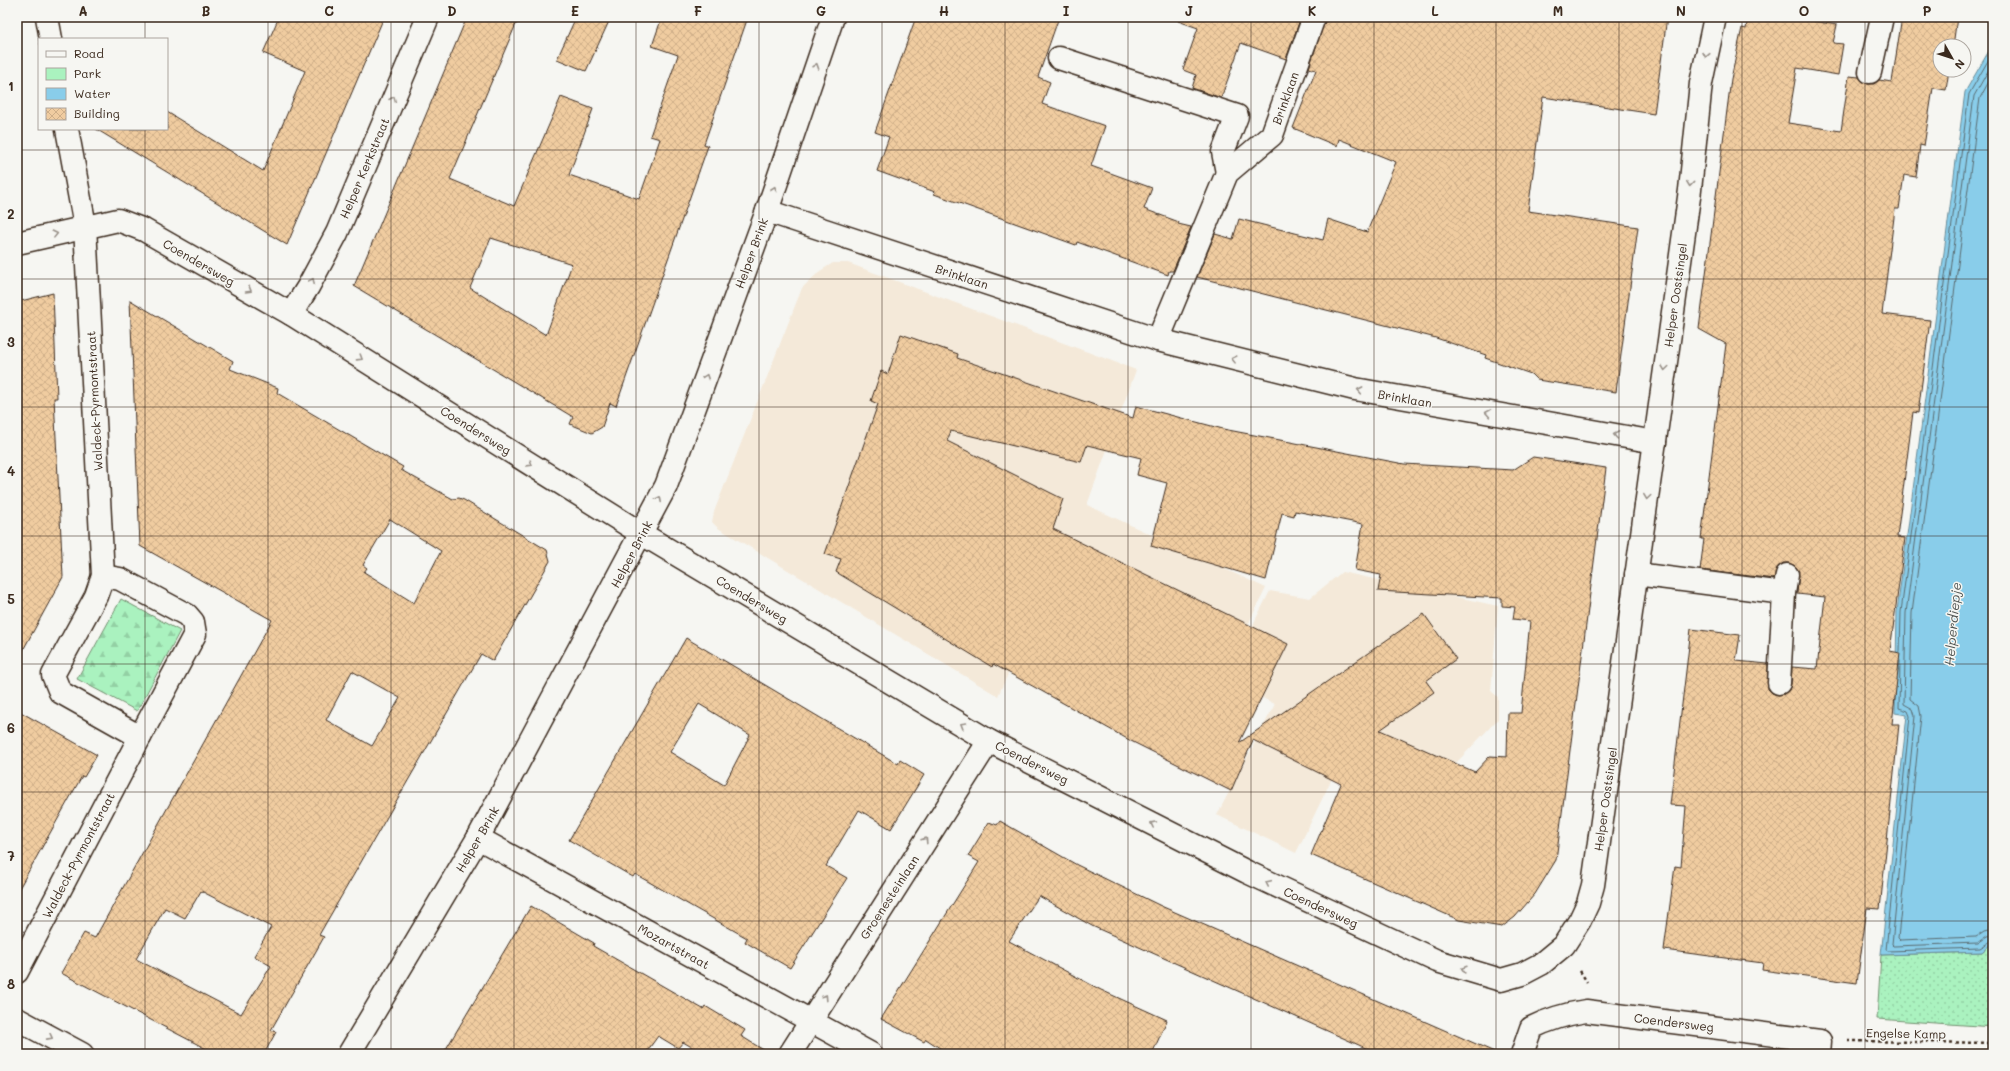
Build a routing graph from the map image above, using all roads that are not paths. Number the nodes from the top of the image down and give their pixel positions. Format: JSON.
{"nodes":[{"id":1,"x":47,"y":17,"type":"edge"},
{"id":2,"x":428,"y":17,"type":"edge"},
{"id":3,"x":833,"y":17,"type":"edge"},
{"id":4,"x":1314,"y":17,"type":"edge"},
{"id":5,"x":1715,"y":17,"type":"edge"},
{"id":6,"x":1882,"y":17,"type":"edge"},
{"id":7,"x":51,"y":38,"type":"edge"},
{"id":8,"x":1060,"y":58,"type":"dead end"},
{"id":9,"x":1870,"y":72,"type":"dead end"},
{"id":10,"x":67,"y":130,"type":"edge"},
{"id":11,"x":1226,"y":173,"type":"junction"},
{"id":12,"x":767,"y":211,"type":"junction"},
{"id":13,"x":85,"y":226,"type":"junction"},
{"id":14,"x":17,"y":243,"type":"edge"},
{"id":15,"x":291,"y":314,"type":"junction"},
{"id":16,"x":1158,"y":340,"type":"junction"},
{"id":17,"x":1655,"y":442,"type":"junction"},
{"id":18,"x":642,"y":534,"type":"junction"},
{"id":19,"x":1636,"y":574,"type":"junction"},
{"id":20,"x":103,"y":576,"type":"junction"},
{"id":21,"x":1779,"y":683,"type":"dead end"},
{"id":22,"x":140,"y":737,"type":"junction"},
{"id":23,"x":989,"y":741,"type":"junction"},
{"id":24,"x":478,"y":838,"type":"junction"},
{"id":25,"x":17,"y":972,"type":"edge"},
{"id":26,"x":1501,"y":980,"type":"joint"},
{"id":27,"x":17,"y":1019,"type":"edge"},
{"id":28,"x":810,"y":1021,"type":"junction"},
{"id":29,"x":1819,"y":1047,"type":"edge"},
{"id":30,"x":82,"y":1054,"type":"edge"},
{"id":31,"x":349,"y":1054,"type":"edge"},
{"id":32,"x":790,"y":1054,"type":"edge"},
{"id":33,"x":871,"y":1054,"type":"edge"},
{"id":34,"x":1522,"y":1054,"type":"edge"}],
"edges":[{"from":1,"to":7,"type":"street"},
{"from":15,"to":2,"type":"street","name":"Helper Kerkstraat","one_way":true},
{"from":12,"to":3,"type":"street","name":"Helper Brink","one_way":true},
{"from":4,"to":11,"type":"street","name":"Brinklaan"},
{"from":5,"to":17,"type":"street","name":"Helper Oostsingel","one_way":true},
{"from":6,"to":9,"type":"street"},
{"from":8,"to":11,"type":"street"},
{"from":10,"to":13,"type":"street","name":"Waldeck-Pyrmontstraat"},
{"from":11,"to":16,"type":"street","name":"Brinklaan"},
{"from":12,"to":16,"type":"street","name":"Brinklaan"},
{"from":18,"to":12,"type":"street","name":"Helper Brink","one_way":true},
{"from":14,"to":13,"type":"street","name":"Coendersweg","one_way":true},
{"from":13,"to":15,"type":"street","name":"Coendersweg","one_way":true},
{"from":13,"to":20,"type":"street","name":"Waldeck-Pyrmontstraat"},
{"from":15,"to":18,"type":"street","name":"Coendersweg","one_way":true},
{"from":17,"to":16,"type":"street","name":"Brinklaan","one_way":true},
{"from":17,"to":19,"type":"street","name":"Helper Oostsingel","one_way":true},
{"from":23,"to":18,"type":"street","name":"Coendersweg","one_way":true},
{"from":18,"to":24,"type":"street","name":"Helper Brink"},
{"from":19,"to":21,"type":"street"},
{"from":19,"to":26,"type":"street","name":"Helper Oostsingel"},
{"from":20,"to":22,"type":"street"},
{"from":20,"to":22,"type":"street","name":"Waldeck-Pyrmontstraat"},
{"from":22,"to":25,"type":"street","name":"Waldeck-Pyrmontstraat"},
{"from":26,"to":23,"type":"street","name":"Coendersweg","one_way":true},
{"from":28,"to":23,"type":"street","name":"Groenesteinlaan","one_way":true},
{"from":24,"to":28,"type":"street","name":"Mozartstraat"},
{"from":24,"to":31,"type":"street","name":"Helper Brink"},
{"from":27,"to":30,"type":"street","one_way":true},
{"from":28,"to":32,"type":"street","name":"Groenesteinlaan"},
{"from":28,"to":33,"type":"street","name":"Mozartstraat"},
{"from":29,"to":34,"type":"street","name":"Coendersweg"}]}
